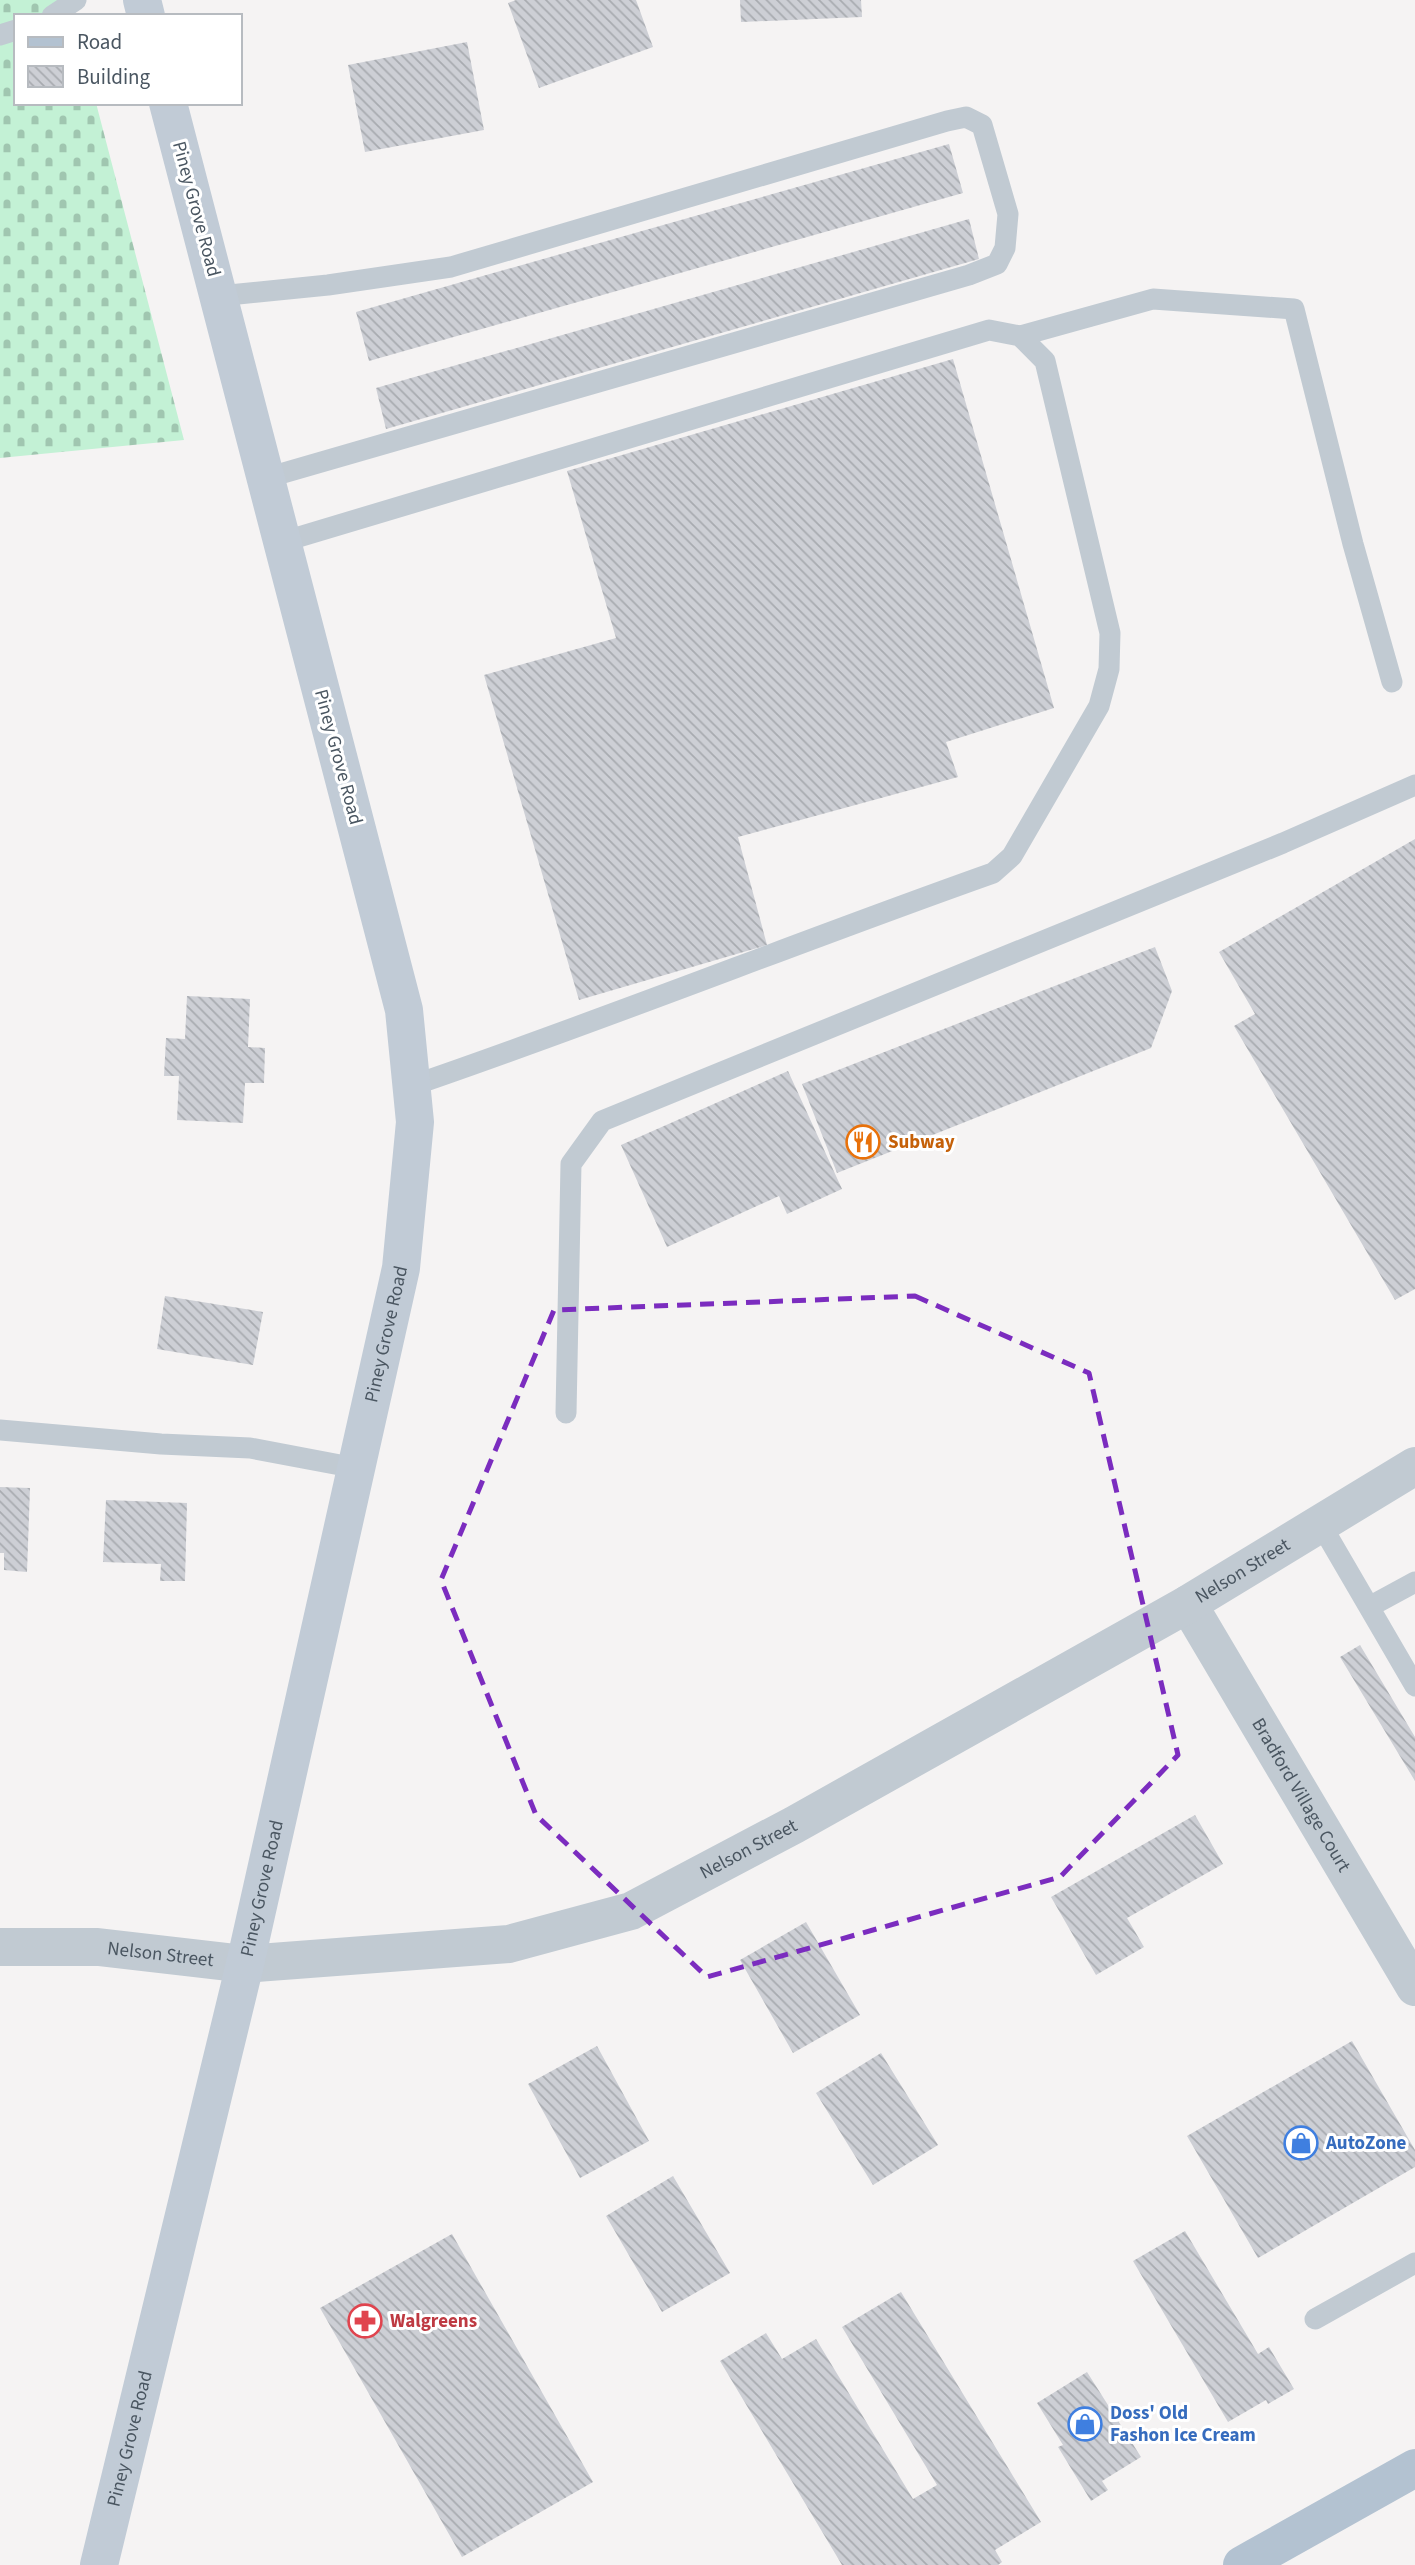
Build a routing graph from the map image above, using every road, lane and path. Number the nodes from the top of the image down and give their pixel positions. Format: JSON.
{"nodes":[{"id":1,"x":76,"y":0,"type":"edge"},
{"id":2,"x":55,"y":14,"type":"edge"},
{"id":3,"x":170,"y":105,"type":"edge"},
{"id":4,"x":219,"y":296,"type":"junction"},
{"id":5,"x":1020,"y":336,"type":"junction"},
{"id":6,"x":266,"y":478,"type":"junction"},
{"id":7,"x":282,"y":542,"type":"junction"},
{"id":8,"x":1392,"y":682,"type":"dead end"},
{"id":9,"x":1415,"y":785,"type":"edge"},
{"id":10,"x":411,"y":1086,"type":"junction"},
{"id":11,"x":566,"y":1413,"type":"dead end"},
{"id":12,"x":0,"y":1430,"type":"edge"},
{"id":13,"x":1415,"y":1466,"type":"edge"},
{"id":14,"x":356,"y":1468,"type":"junction"},
{"id":15,"x":1320,"y":1523,"type":"junction"},
{"id":16,"x":1415,"y":1582,"type":"edge"},
{"id":17,"x":1188,"y":1604,"type":"junction"},
{"id":18,"x":1369,"y":1607,"type":"junction"},
{"id":19,"x":1415,"y":1686,"type":"edge"},
{"id":20,"x":0,"y":1947,"type":"edge"},
{"id":21,"x":245,"y":1964,"type":"junction"},
{"id":22,"x":1415,"y":1987,"type":"edge"},
{"id":23,"x":1415,"y":2263,"type":"edge"},
{"id":24,"x":1315,"y":2319,"type":"dead end"},
{"id":25,"x":1415,"y":2468,"type":"edge"},
{"id":26,"x":99,"y":2565,"type":"edge"},
{"id":27,"x":1242,"y":2565,"type":"edge"}],
"edges":[{"from":1,"to":2,"type":"lane"},
{"from":3,"to":4,"type":"main road","name":"Piney Grove Road"},
{"from":4,"to":6,"type":"main road","name":"Piney Grove Road"},
{"from":4,"to":6,"type":"lane"},
{"from":5,"to":7,"type":"lane"},
{"from":5,"to":8,"type":"lane"},
{"from":5,"to":10,"type":"lane"},
{"from":6,"to":7,"type":"main road","name":"Piney Grove Road"},
{"from":7,"to":10,"type":"main road","name":"Piney Grove Road"},
{"from":9,"to":11,"type":"lane"},
{"from":10,"to":14,"type":"main road","name":"Piney Grove Road"},
{"from":12,"to":14,"type":"lane"},
{"from":13,"to":15,"type":"street","name":"Nelson Street"},
{"from":14,"to":21,"type":"main road","name":"Piney Grove Road"},
{"from":15,"to":17,"type":"street","name":"Nelson Street"},
{"from":15,"to":18,"type":"lane"},
{"from":16,"to":18,"type":"lane"},
{"from":17,"to":21,"type":"street","name":"Nelson Street"},
{"from":17,"to":22,"type":"street","name":"Bradford Village Court"},
{"from":18,"to":19,"type":"lane"},
{"from":20,"to":21,"type":"street","name":"Nelson Street"},
{"from":21,"to":26,"type":"main road","name":"Piney Grove Road"},
{"from":23,"to":24,"type":"lane"},
{"from":25,"to":27,"type":"main road"}]}
